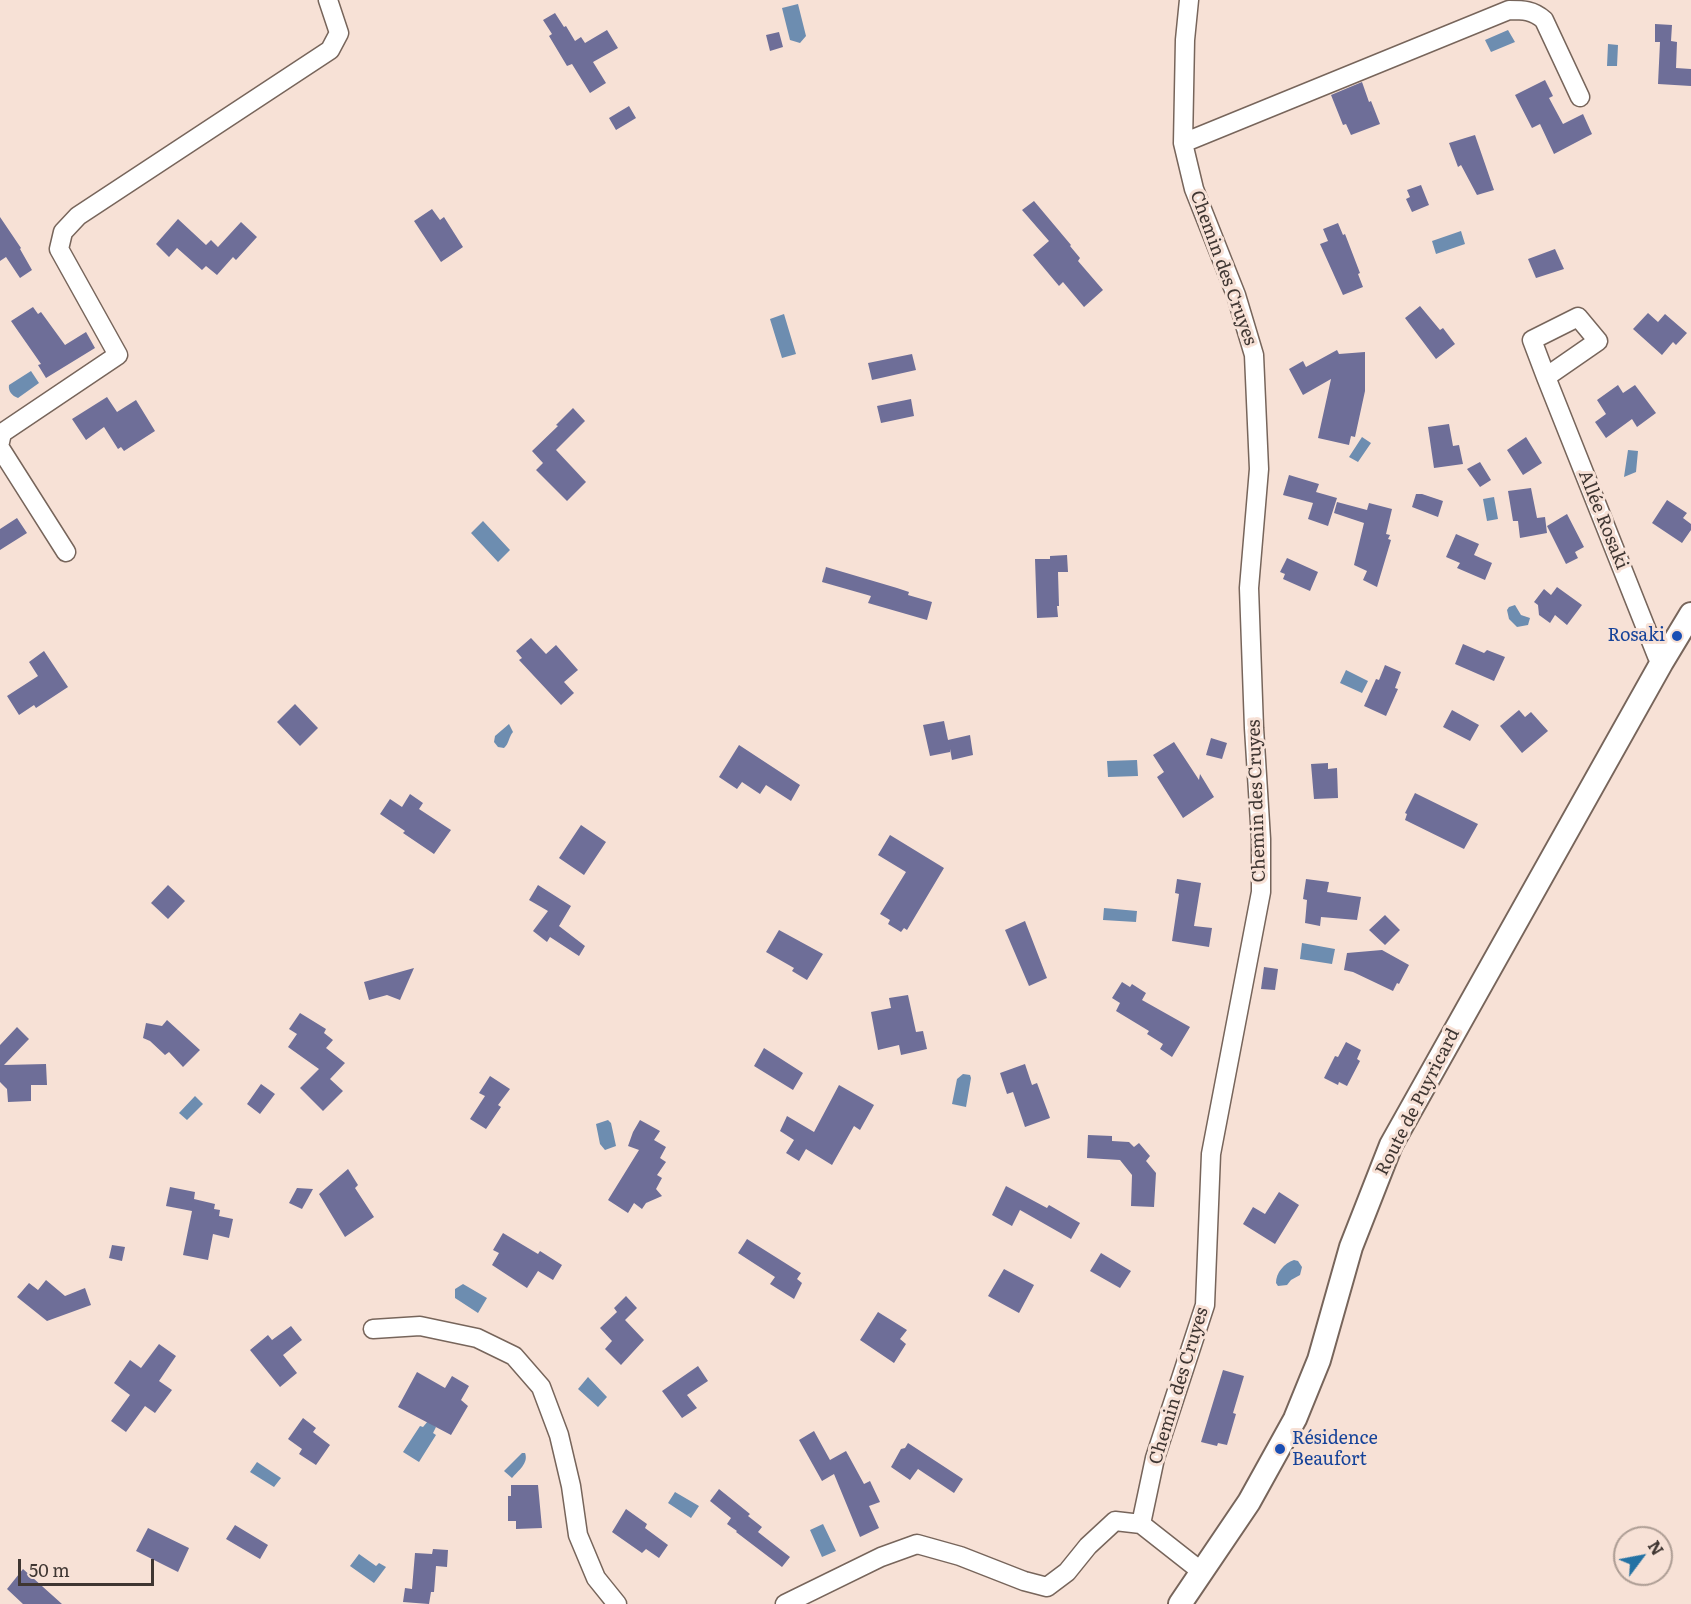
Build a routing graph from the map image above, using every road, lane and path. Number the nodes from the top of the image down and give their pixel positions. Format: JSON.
{"nodes":[{"id":1,"x":328,"y":0,"type":"edge"},
{"id":2,"x":1188,"y":0,"type":"edge"},
{"id":3,"x":1580,"y":97,"type":"dead end"},
{"id":4,"x":1183,"y":143,"type":"junction"},
{"id":5,"x":1546,"y":377,"type":"dead end"},
{"id":6,"x":0,"y":442,"type":"edge"},
{"id":7,"x":0,"y":448,"type":"edge"},
{"id":8,"x":66,"y":552,"type":"dead end"},
{"id":9,"x":1691,"y":614,"type":"edge"},
{"id":10,"x":1662,"y":662,"type":"junction"},
{"id":11,"x":373,"y":1329,"type":"dead end"},
{"id":12,"x":1141,"y":1524,"type":"junction"},
{"id":13,"x":1202,"y":1572,"type":"junction"},
{"id":14,"x":617,"y":1604,"type":"edge"},
{"id":15,"x":785,"y":1604,"type":"edge"},
{"id":16,"x":1180,"y":1604,"type":"edge"}],
"edges":[{"from":1,"to":6,"type":"street"},
{"from":2,"to":4,"type":"street","name":"Chemin des Cruyes"},
{"from":3,"to":4,"type":"street"},
{"from":4,"to":12,"type":"street","name":"Chemin des Cruyes"},
{"from":5,"to":10,"type":"street","name":"Allée Rosaki"},
{"from":7,"to":8,"type":"street"},
{"from":9,"to":10,"type":"main road","name":"Route de Puyricard"},
{"from":10,"to":13,"type":"main road","name":"Route de Puyricard"},
{"from":11,"to":14,"type":"street"},
{"from":12,"to":13,"type":"street"},
{"from":12,"to":15,"type":"street"},
{"from":13,"to":16,"type":"main road","name":"Route de Puyricard"}]}
